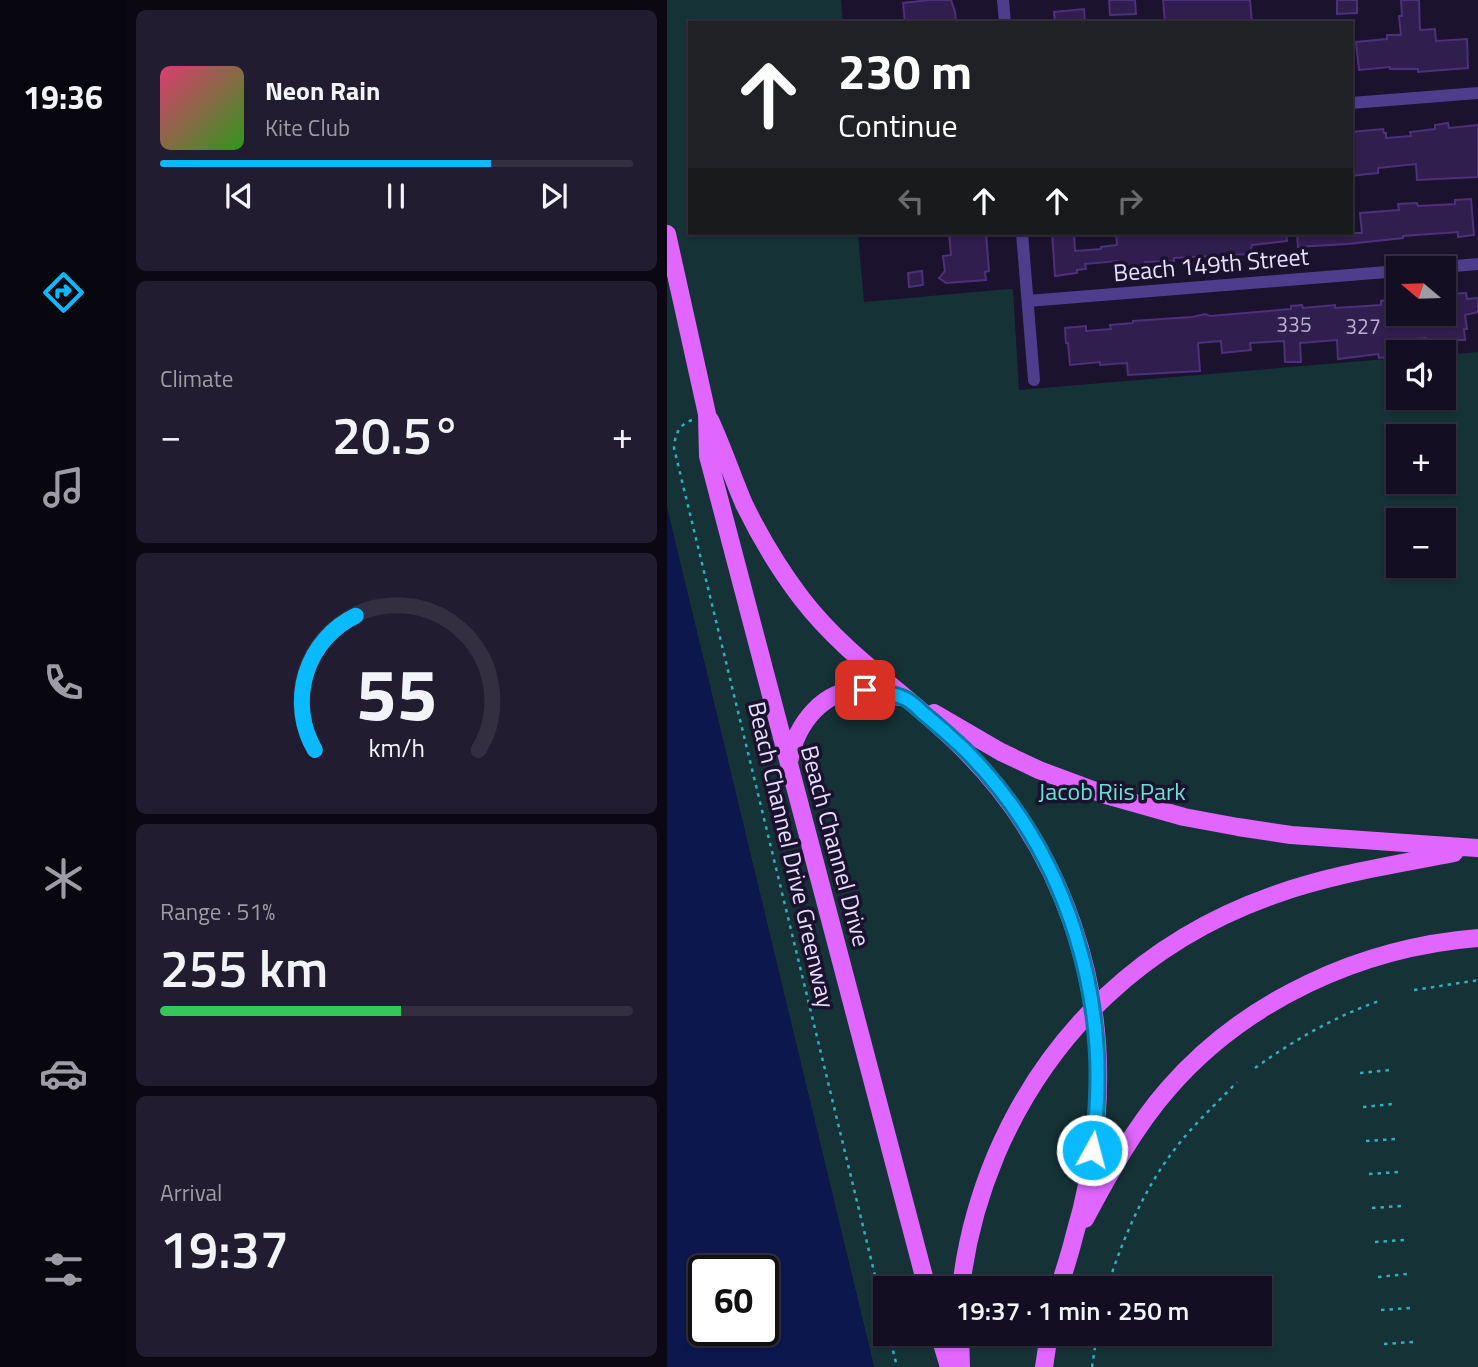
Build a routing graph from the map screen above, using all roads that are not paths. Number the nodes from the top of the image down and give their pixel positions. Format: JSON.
{"nodes":[{"id":1,"x":1003,"y":0,"type":"edge"},
{"id":2,"x":1005,"y":21,"type":"edge"},
{"id":3,"x":1478,"y":93,"type":"edge"},
{"id":4,"x":1353,"y":103,"type":"edge"},
{"id":5,"x":667,"y":234,"type":"edge"},
{"id":6,"x":1022,"y":235,"type":"edge"},
{"id":7,"x":1478,"y":264,"type":"edge"},
{"id":8,"x":1456,"y":266,"type":"edge"},
{"id":9,"x":1386,"y":272,"type":"edge"},
{"id":10,"x":1028,"y":301,"type":"junction"},
{"id":11,"x":1034,"y":380,"type":"dead end"},
{"id":12,"x":707,"y":414,"type":"junction"},
{"id":13,"x":907,"y":700,"type":"junction"},
{"id":14,"x":788,"y":765,"type":"junction"},
{"id":15,"x":1478,"y":848,"type":"edge"},
{"id":16,"x":1478,"y":938,"type":"edge"},
{"id":17,"x":1074,"y":1238,"type":"junction"},
{"id":18,"x":924,"y":1276,"type":"edge"},
{"id":19,"x":962,"y":1276,"type":"edge"},
{"id":20,"x":1063,"y":1276,"type":"edge"},
{"id":21,"x":943,"y":1346,"type":"edge"},
{"id":22,"x":960,"y":1346,"type":"edge"},
{"id":23,"x":1047,"y":1346,"type":"edge"},
{"id":24,"x":949,"y":1367,"type":"edge"},
{"id":25,"x":961,"y":1367,"type":"edge"},
{"id":26,"x":1044,"y":1367,"type":"edge"}],
"edges":[{"from":1,"to":2,"type":"street"},
{"from":3,"to":4,"type":"street"},
{"from":5,"to":12,"type":"main road","name":"Beach Channel Drive"},
{"from":6,"to":10,"type":"street"},
{"from":7,"to":8,"type":"street"},
{"from":9,"to":10,"type":"street","name":"Beach 149th Street"},
{"from":10,"to":11,"type":"street"},
{"from":12,"to":13,"type":"main road","name":"Beach Channel Drive"},
{"from":12,"to":14,"type":"main road","name":"Beach Channel Drive"},
{"from":13,"to":14,"type":"main road"},
{"from":13,"to":15,"type":"main road"},
{"from":13,"to":17,"type":"main road","name":"Beach Channel Drive"},
{"from":14,"to":18,"type":"main road","name":"Beach Channel Drive"},
{"from":15,"to":19,"type":"main road"},
{"from":16,"to":17,"type":"main road"},
{"from":17,"to":20,"type":"main road","name":"Beach Channel Drive"},
{"from":21,"to":24,"type":"main road"},
{"from":22,"to":25,"type":"main road"},
{"from":23,"to":26,"type":"main road"}]}
